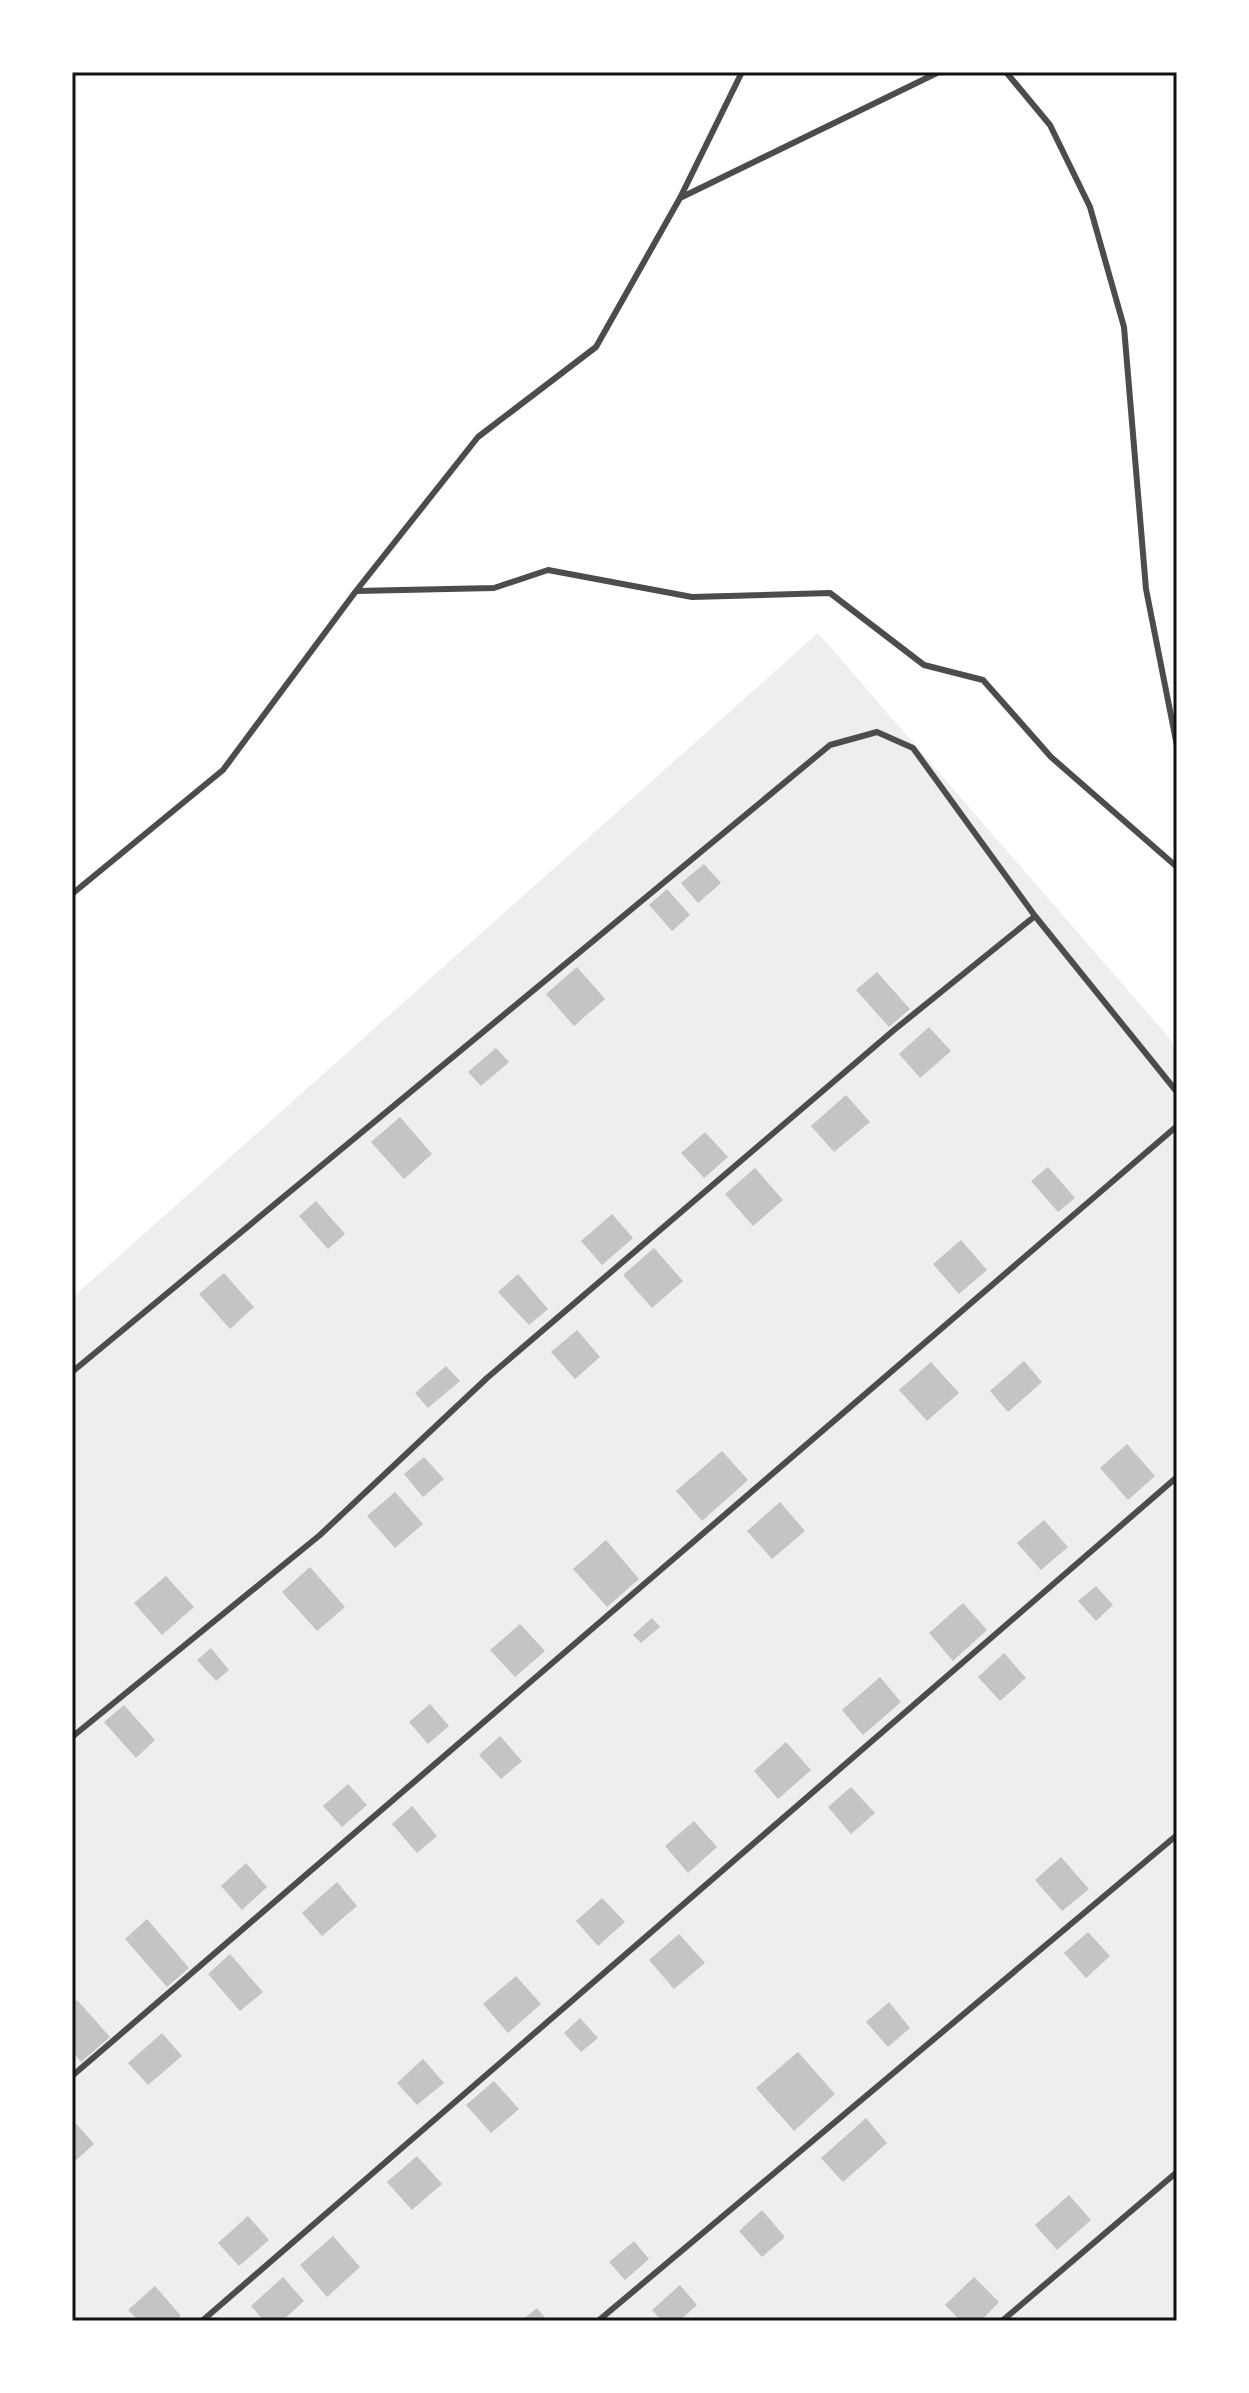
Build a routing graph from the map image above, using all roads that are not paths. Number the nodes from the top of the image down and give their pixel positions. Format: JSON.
{"nodes":[{"id":1,"x":742,"y":72,"type":"edge"},
{"id":2,"x":939,"y":72,"type":"edge"},
{"id":3,"x":1006,"y":72,"type":"edge"},
{"id":4,"x":680,"y":198,"type":"junction"},
{"id":5,"x":356,"y":591,"type":"junction"},
{"id":6,"x":1177,"y":746,"type":"edge"},
{"id":7,"x":1177,"y":867,"type":"edge"},
{"id":8,"x":72,"y":894,"type":"edge"},
{"id":9,"x":1035,"y":916,"type":"junction"},
{"id":10,"x":1177,"y":1092,"type":"edge"},
{"id":11,"x":1177,"y":1126,"type":"edge"},
{"id":12,"x":72,"y":1372,"type":"edge"},
{"id":13,"x":1177,"y":1477,"type":"edge"},
{"id":14,"x":72,"y":1737,"type":"edge"},
{"id":15,"x":1177,"y":1835,"type":"edge"},
{"id":16,"x":72,"y":2076,"type":"edge"},
{"id":17,"x":1177,"y":2172,"type":"edge"},
{"id":18,"x":202,"y":2321,"type":"edge"},
{"id":19,"x":598,"y":2321,"type":"edge"},
{"id":20,"x":1002,"y":2321,"type":"edge"}],
"edges":[{"from":1,"to":4,"type":"lane"},
{"from":2,"to":4,"type":"lane"},
{"from":3,"to":6,"type":"lane"},
{"from":4,"to":5,"type":"lane"},
{"from":5,"to":7,"type":"lane"},
{"from":5,"to":8,"type":"lane"},
{"from":9,"to":10,"type":"lane"},
{"from":9,"to":12,"type":"lane"},
{"from":9,"to":14,"type":"lane"},
{"from":11,"to":16,"type":"lane"},
{"from":13,"to":18,"type":"lane"},
{"from":15,"to":19,"type":"lane"},
{"from":17,"to":20,"type":"lane"}]}
